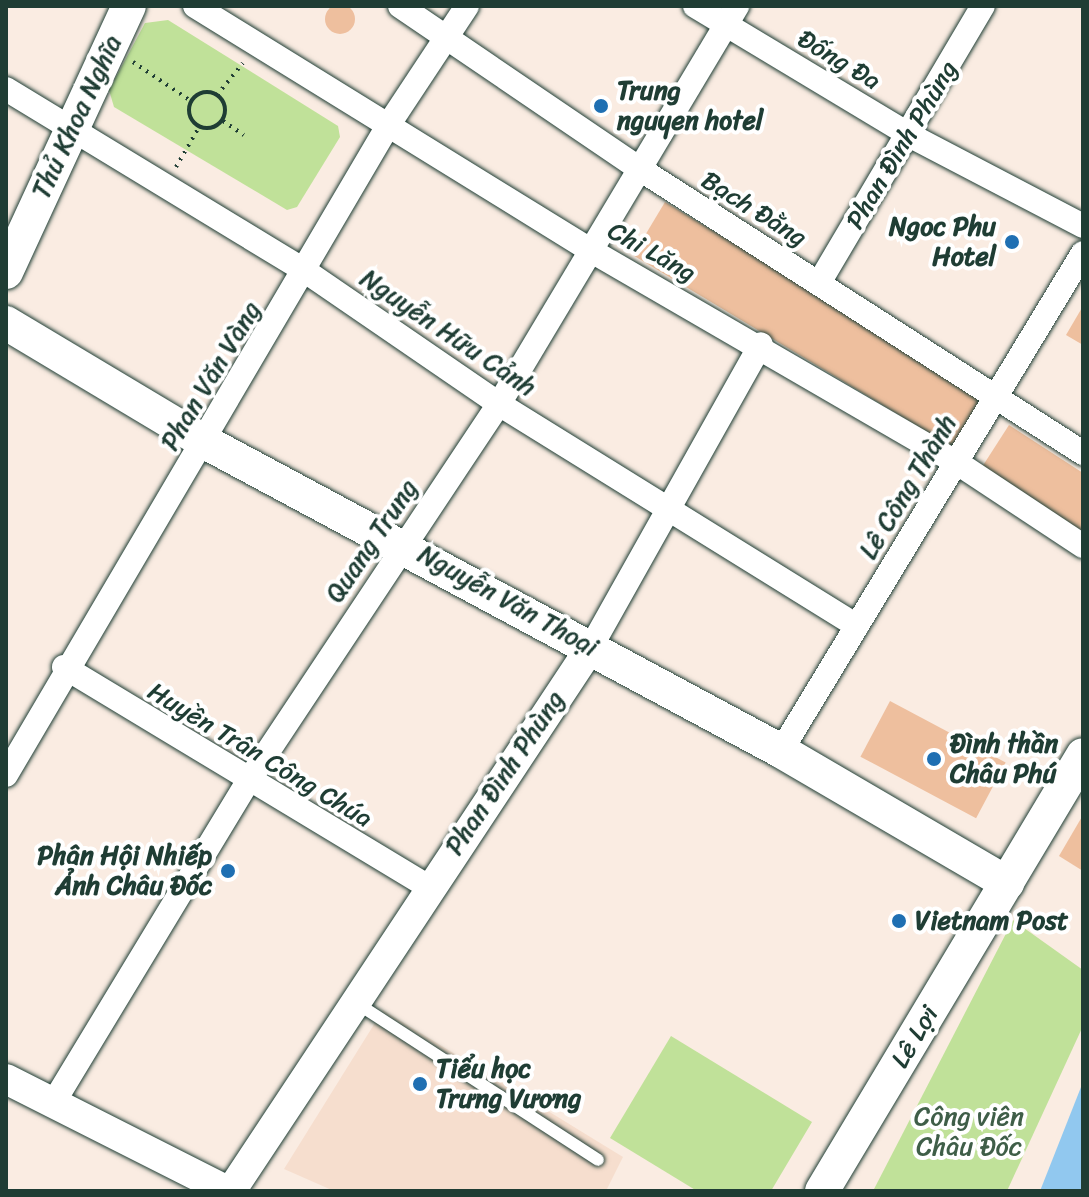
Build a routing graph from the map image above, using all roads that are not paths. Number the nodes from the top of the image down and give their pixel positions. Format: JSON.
{"nodes":[{"id":1,"x":129,"y":6,"type":"edge"},
{"id":2,"x":195,"y":6,"type":"edge"},
{"id":3,"x":400,"y":6,"type":"edge"},
{"id":4,"x":467,"y":6,"type":"edge"},
{"id":5,"x":695,"y":6,"type":"edge"},
{"id":6,"x":983,"y":6,"type":"edge"},
{"id":7,"x":732,"y":16,"type":"edge"},
{"id":8,"x":446,"y":36,"type":"junction"},
{"id":9,"x":6,"y":89,"type":"edge"},
{"id":10,"x":389,"y":124,"type":"junction"},
{"id":11,"x":71,"y":128,"type":"junction"},
{"id":12,"x":911,"y":136,"type":"junction"},
{"id":13,"x":643,"y":171,"type":"junction"},
{"id":14,"x":1083,"y":226,"type":"edge"},
{"id":15,"x":588,"y":249,"type":"junction"},
{"id":16,"x":1083,"y":253,"type":"edge"},
{"id":17,"x":305,"y":271,"type":"junction"},
{"id":18,"x":6,"y":272,"type":"edge"},
{"id":19,"x":819,"y":283,"type":"junction"},
{"id":20,"x":6,"y":323,"type":"edge"},
{"id":21,"x":761,"y":344,"type":"junction"},
{"id":22,"x":995,"y":396,"type":"junction"},
{"id":23,"x":499,"y":404,"type":"junction"},
{"id":24,"x":205,"y":442,"type":"junction"},
{"id":25,"x":1083,"y":453,"type":"edge"},
{"id":26,"x":956,"y":462,"type":"junction"},
{"id":27,"x":672,"y":508,"type":"junction"},
{"id":28,"x":403,"y":544,"type":"junction"},
{"id":29,"x":1083,"y":546,"type":"edge"},
{"id":30,"x":857,"y":626,"type":"junction"},
{"id":31,"x":591,"y":647,"type":"junction"},
{"id":32,"x":64,"y":667,"type":"junction"},
{"id":33,"x":781,"y":751,"type":"junction"},
{"id":34,"x":1083,"y":755,"type":"edge"},
{"id":35,"x":6,"y":775,"type":"edge"},
{"id":36,"x":247,"y":783,"type":"junction"},
{"id":37,"x":1007,"y":883,"type":"junction"},
{"id":38,"x":428,"y":887,"type":"junction"},
{"id":39,"x":358,"y":1004,"type":"junction"},
{"id":40,"x":6,"y":1079,"type":"edge"},
{"id":41,"x":52,"y":1105,"type":"junction"},
{"id":42,"x":598,"y":1160,"type":"dead end"},
{"id":43,"x":230,"y":1191,"type":"edge"},
{"id":44,"x":822,"y":1191,"type":"edge"}],
"edges":[{"from":1,"to":11,"type":"main road","name":"Thủ Khoa Nghĩa"},
{"from":2,"to":10,"type":"street","name":"Chi Lăng"},
{"from":3,"to":8,"type":"street","name":"Bạch Đằng"},
{"from":4,"to":8,"type":"street","name":"Phan Văn Vàng"},
{"from":5,"to":7,"type":"street","name":"Đống Đa"},
{"from":6,"to":12,"type":"street","name":"Phan Đình Phùng"},
{"from":7,"to":12,"type":"street","name":"Đống Đa"},
{"from":7,"to":13,"type":"street","name":"Quang Trung"},
{"from":8,"to":10,"type":"street","name":"Phan Văn Vàng"},
{"from":8,"to":13,"type":"street","name":"Bạch Đằng"},
{"from":9,"to":11,"type":"street","name":"Nguyễn Hữu Cảnh"},
{"from":10,"to":15,"type":"street","name":"Chi Lăng"},
{"from":10,"to":17,"type":"street","name":"Phan Văn Vàng"},
{"from":11,"to":17,"type":"street","name":"Nguyễn Hữu Cảnh"},
{"from":11,"to":18,"type":"main road","name":"Thủ Khoa Nghĩa"},
{"from":12,"to":14,"type":"street","name":"Đống Đa"},
{"from":12,"to":19,"type":"street","name":"Phan Đình Phùng"},
{"from":13,"to":15,"type":"street","name":"Quang Trung"},
{"from":13,"to":19,"type":"street","name":"Bạch Đằng"},
{"from":15,"to":21,"type":"street","name":"Chi Lăng"},
{"from":15,"to":23,"type":"street","name":"Quang Trung"},
{"from":16,"to":22,"type":"street","name":"Lê Công Thành"},
{"from":17,"to":23,"type":"street","name":"Nguyễn Hữu Cảnh"},
{"from":17,"to":24,"type":"street","name":"Phan Văn Vàng"},
{"from":19,"to":22,"type":"street","name":"Bạch Đằng"},
{"from":20,"to":24,"type":"main road","name":"Nguyễn Văn Thoại"},
{"from":21,"to":26,"type":"street","name":"Chi Lăng"},
{"from":21,"to":27,"type":"street","name":"Phan Đình Phùng"},
{"from":22,"to":25,"type":"street","name":"Bạch Đằng"},
{"from":22,"to":26,"type":"street","name":"Lê Công Thành"},
{"from":23,"to":27,"type":"street","name":"Nguyễn Hữu Cảnh"},
{"from":23,"to":28,"type":"street","name":"Quang Trung"},
{"from":24,"to":28,"type":"main road","name":"Nguyễn Văn Thoại"},
{"from":24,"to":32,"type":"street","name":"Phan Văn Vàng"},
{"from":26,"to":29,"type":"street","name":"Chi Lăng"},
{"from":26,"to":30,"type":"street","name":"Lê Công Thành"},
{"from":27,"to":30,"type":"street","name":"Nguyễn Hữu Cảnh"},
{"from":27,"to":31,"type":"street","name":"Phan Đình Phùng"},
{"from":28,"to":31,"type":"main road","name":"Nguyễn Văn Thoại"},
{"from":28,"to":36,"type":"street","name":"Quang Trung"},
{"from":30,"to":33,"type":"street","name":"Lê Công Thành"},
{"from":31,"to":33,"type":"main road","name":"Nguyễn Văn Thoại"},
{"from":31,"to":38,"type":"street","name":"Phan Đình Phùng"},
{"from":32,"to":35,"type":"street","name":"Phan Văn Vàng"},
{"from":32,"to":36,"type":"street","name":"Huyền Trân Công Chúa"},
{"from":33,"to":37,"type":"main road","name":"Nguyễn Văn Thoại"},
{"from":34,"to":37,"type":"main road","name":"Lê Lợi"},
{"from":36,"to":38,"type":"street","name":"Huyền Trân Công Chúa"},
{"from":36,"to":41,"type":"street","name":"Quang Trung"},
{"from":37,"to":44,"type":"main road","name":"Lê Lợi"},
{"from":38,"to":39,"type":"street","name":"Phan Đình Phùng"},
{"from":39,"to":42,"type":"lane"},
{"from":39,"to":43,"type":"street","name":"Phan Đình Phùng"},
{"from":40,"to":41,"type":"street"},
{"from":41,"to":43,"type":"street"}]}
